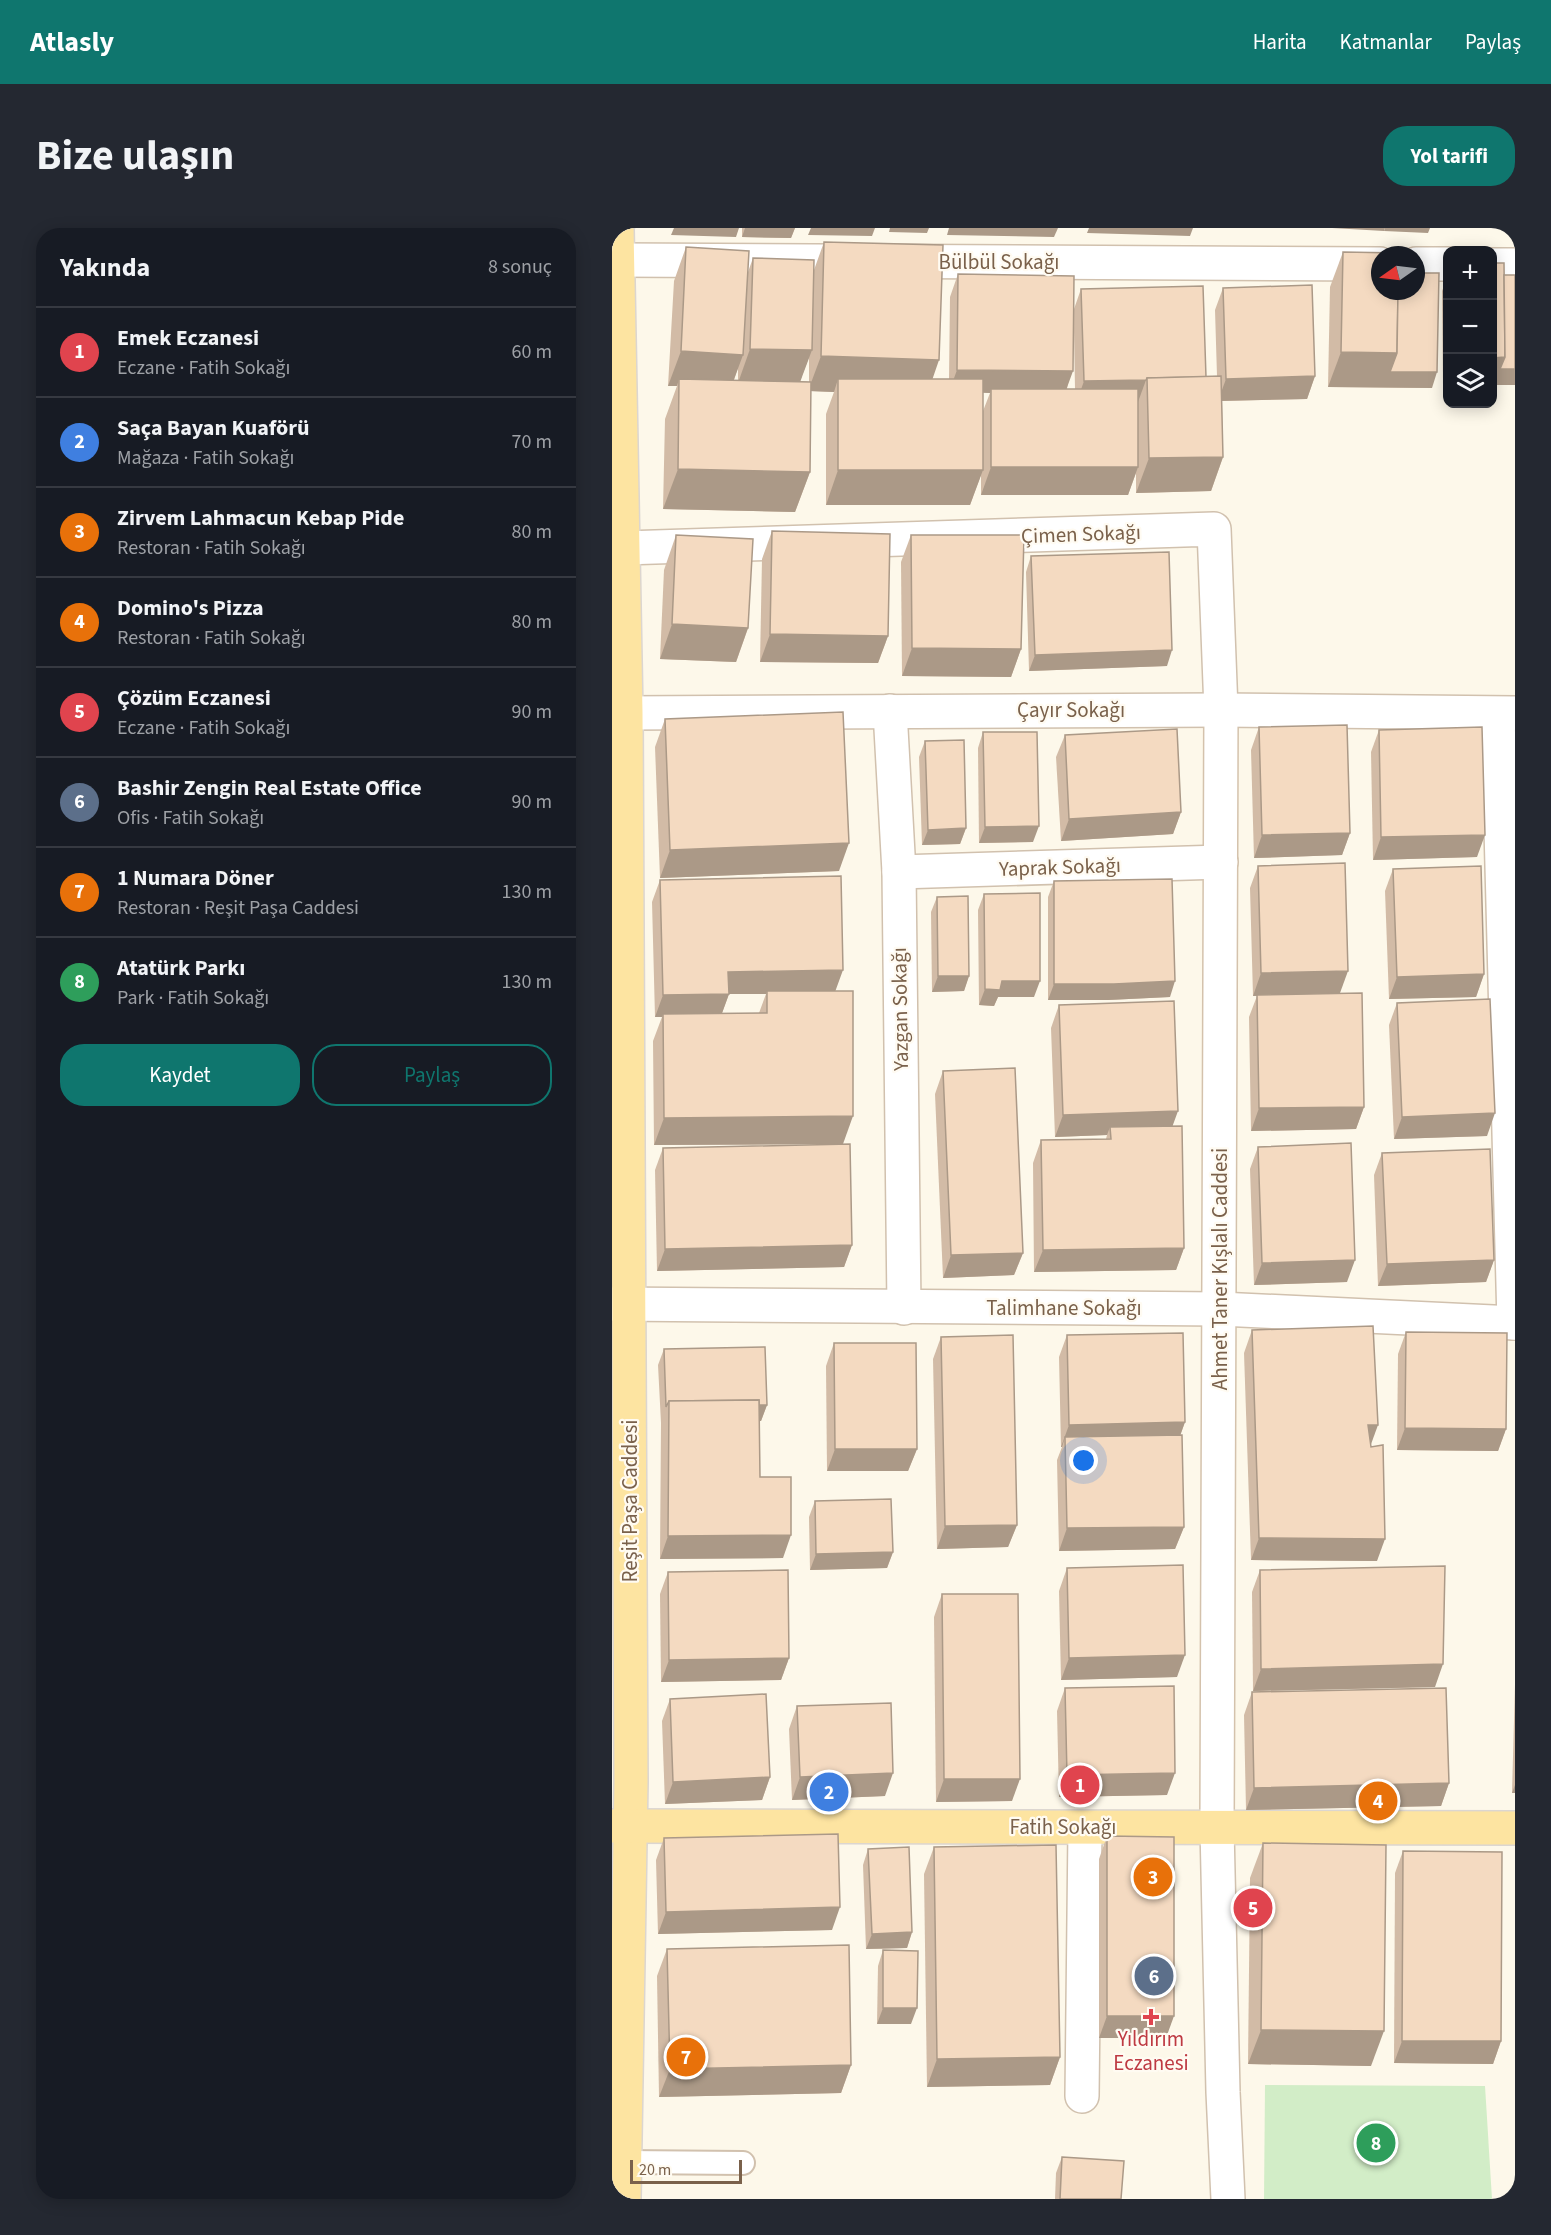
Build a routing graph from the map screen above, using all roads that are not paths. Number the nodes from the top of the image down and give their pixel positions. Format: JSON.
{"nodes":[{"id":1,"x":618,"y":244,"type":"edge"},
{"id":2,"x":1371,"y":264,"type":"edge"},
{"id":3,"x":1425,"y":264,"type":"edge"},
{"id":4,"x":1443,"y":264,"type":"edge"},
{"id":5,"x":1497,"y":265,"type":"edge"},
{"id":6,"x":1515,"y":265,"type":"edge"},
{"id":7,"x":616,"y":305,"type":"edge"},
{"id":8,"x":624,"y":548,"type":"junction"},
{"id":9,"x":619,"y":606,"type":"edge"},
{"id":10,"x":1221,"y":710,"type":"junction"},
{"id":11,"x":890,"y":711,"type":"junction"},
{"id":12,"x":626,"y":713,"type":"junction"},
{"id":13,"x":1507,"y":714,"type":"edge"},
{"id":14,"x":1221,"y":862,"type":"junction"},
{"id":15,"x":898,"y":872,"type":"junction"},
{"id":16,"x":619,"y":877,"type":"edge"},
{"id":17,"x":620,"y":1143,"type":"edge"},
{"id":18,"x":621,"y":1304,"type":"edge"},
{"id":19,"x":904,"y":1308,"type":"junction"},
{"id":20,"x":1220,"y":1309,"type":"junction"},
{"id":21,"x":1515,"y":1323,"type":"edge"},
{"id":22,"x":622,"y":1826,"type":"edge"},
{"id":23,"x":1085,"y":1828,"type":"junction"},
{"id":24,"x":1217,"y":1828,"type":"junction"},
{"id":25,"x":1515,"y":1828,"type":"edge"},
{"id":26,"x":1082,"y":2096,"type":"dead end"},
{"id":27,"x":625,"y":2162,"type":"junction"},
{"id":28,"x":743,"y":2163,"type":"dead end"},
{"id":29,"x":624,"y":2199,"type":"edge"},
{"id":30,"x":1228,"y":2199,"type":"edge"}],
"edges":[{"from":1,"to":2,"type":"street","name":"Bülbül Sokağı"},
{"from":1,"to":7,"type":"main road","name":"Reşit Paşa Caddesi"},
{"from":3,"to":4,"type":"street"},
{"from":5,"to":6,"type":"street"},
{"from":7,"to":8,"type":"main road","name":"Reşit Paşa Caddesi"},
{"from":8,"to":9,"type":"main road","name":"Reşit Paşa Caddesi"},
{"from":8,"to":10,"type":"street","name":"Çimen Sokağı"},
{"from":9,"to":12,"type":"main road","name":"Reşit Paşa Caddesi"},
{"from":10,"to":11,"type":"street","name":"Çayır Sokağı"},
{"from":10,"to":13,"type":"street","name":"Çayır Sokağı"},
{"from":10,"to":14,"type":"street","name":"Ahmet Taner Kışlalı Caddesi"},
{"from":11,"to":12,"type":"street","name":"Çayır Sokağı"},
{"from":11,"to":15,"type":"street","name":"Yazgan Sokağı"},
{"from":12,"to":16,"type":"main road","name":"Reşit Paşa Caddesi"},
{"from":13,"to":21,"type":"street"},
{"from":14,"to":15,"type":"street","name":"Yaprak Sokağı"},
{"from":14,"to":20,"type":"street","name":"Ahmet Taner Kışlalı Caddesi"},
{"from":15,"to":19,"type":"street","name":"Yazgan Sokağı"},
{"from":16,"to":17,"type":"main road","name":"Reşit Paşa Caddesi"},
{"from":17,"to":18,"type":"main road","name":"Reşit Paşa Caddesi"},
{"from":18,"to":19,"type":"street","name":"Talimhane Sokağı"},
{"from":18,"to":22,"type":"main road","name":"Reşit Paşa Caddesi"},
{"from":19,"to":20,"type":"street","name":"Talimhane Sokağı"},
{"from":20,"to":21,"type":"street","name":"Talimhane Sokağı"},
{"from":20,"to":24,"type":"street","name":"Ahmet Taner Kışlalı Caddesi"},
{"from":22,"to":23,"type":"main road","name":"Fatih Sokağı"},
{"from":22,"to":27,"type":"main road","name":"Reşit Paşa Caddesi"},
{"from":23,"to":24,"type":"main road","name":"Fatih Sokağı"},
{"from":23,"to":26,"type":"street"},
{"from":24,"to":25,"type":"main road","name":"Fatih Sokağı"},
{"from":24,"to":30,"type":"street","name":"Ahmet Taner Kışlalı Caddesi"},
{"from":27,"to":28,"type":"lane"},
{"from":27,"to":29,"type":"main road","name":"Reşit Paşa Caddesi"}]}
